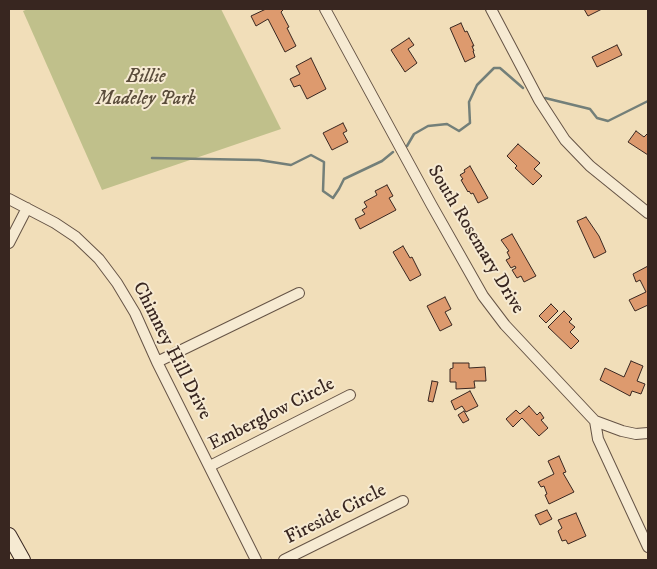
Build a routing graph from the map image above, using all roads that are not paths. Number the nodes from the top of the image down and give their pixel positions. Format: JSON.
{"nodes":[{"id":1,"x":325,"y":9,"type":"edge"},
{"id":2,"x":492,"y":9,"type":"edge"},
{"id":3,"x":9,"y":199,"type":"edge"},
{"id":4,"x":27,"y":208,"type":"junction"},
{"id":5,"x":648,"y":213,"type":"edge"},
{"id":6,"x":9,"y":243,"type":"edge"},
{"id":7,"x":299,"y":293,"type":"dead end"},
{"id":8,"x":157,"y":362,"type":"junction"},
{"id":9,"x":350,"y":396,"type":"dead end"},
{"id":10,"x":595,"y":421,"type":"junction"},
{"id":11,"x":648,"y":433,"type":"edge"},
{"id":12,"x":210,"y":466,"type":"junction"},
{"id":13,"x":403,"y":501,"type":"dead end"},
{"id":14,"x":9,"y":535,"type":"edge"},
{"id":15,"x":648,"y":548,"type":"edge"},
{"id":16,"x":23,"y":560,"type":"edge"},
{"id":17,"x":256,"y":560,"type":"edge"},
{"id":18,"x":284,"y":560,"type":"edge"}],
"edges":[{"from":1,"to":10,"type":"street","name":"South Rosemary Drive"},
{"from":2,"to":5,"type":"street"},
{"from":3,"to":4,"type":"street","name":"Chimney Hill Drive"},
{"from":4,"to":6,"type":"street"},
{"from":4,"to":8,"type":"street","name":"Chimney Hill Drive"},
{"from":7,"to":8,"type":"street"},
{"from":8,"to":12,"type":"street","name":"Chimney Hill Drive"},
{"from":9,"to":12,"type":"street","name":"Emberglow Circle"},
{"from":10,"to":11,"type":"street","name":"South Rosemary Drive"},
{"from":10,"to":15,"type":"street"},
{"from":12,"to":17,"type":"street","name":"Chimney Hill Drive"},
{"from":13,"to":18,"type":"street","name":"Fireside Circle"},
{"from":14,"to":16,"type":"main road"}]}
